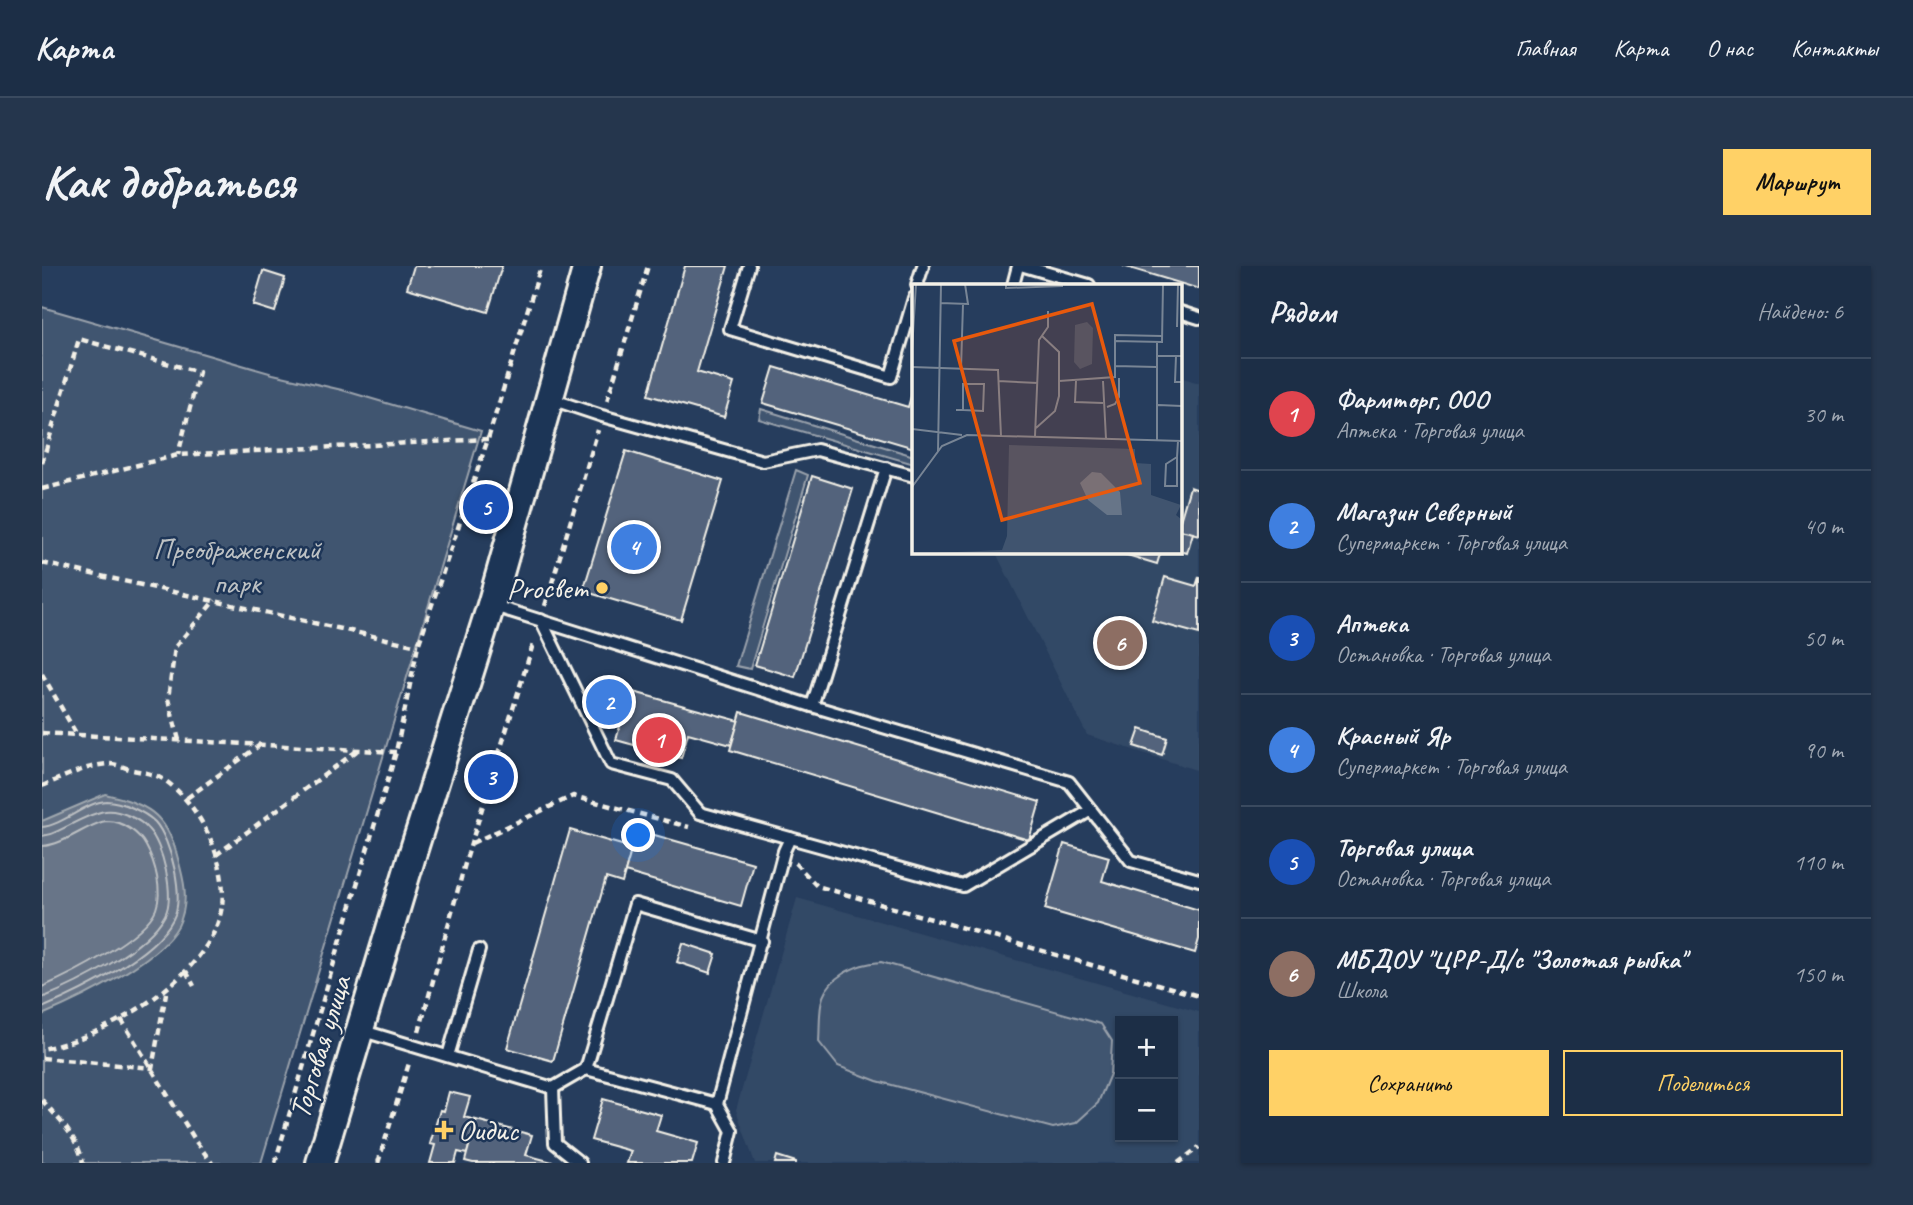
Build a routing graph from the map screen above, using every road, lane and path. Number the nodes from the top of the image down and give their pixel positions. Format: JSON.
{"nodes":[{"id":1,"x":541,"y":266,"type":"edge"},
{"id":2,"x":587,"y":266,"type":"edge"},
{"id":3,"x":648,"y":266,"type":"edge"},
{"id":4,"x":750,"y":266,"type":"edge"},
{"id":5,"x":923,"y":266,"type":"edge"},
{"id":6,"x":1018,"y":266,"type":"edge"},
{"id":7,"x":1024,"y":266,"type":"edge"},
{"id":8,"x":917,"y":284,"type":"edge"},
{"id":9,"x":1013,"y":284,"type":"edge"},
{"id":10,"x":1086,"y":284,"type":"edge"},
{"id":11,"x":912,"y":305,"type":"edge"},
{"id":12,"x":1182,"y":313,"type":"edge"},
{"id":13,"x":1199,"y":318,"type":"edge"},
{"id":14,"x":548,"y":398,"type":"junction"},
{"id":15,"x":602,"y":416,"type":"junction"},
{"id":16,"x":488,"y":439,"type":"junction"},
{"id":17,"x":178,"y":455,"type":"junction"},
{"id":18,"x":42,"y":463,"type":"edge"},
{"id":19,"x":886,"y":468,"type":"junction"},
{"id":20,"x":912,"y":476,"type":"edge"},
{"id":21,"x":42,"y":489,"type":"edge"},
{"id":22,"x":42,"y":563,"type":"edge"},
{"id":23,"x":215,"y":600,"type":"junction"},
{"id":24,"x":491,"y":605,"type":"junction"},
{"id":25,"x":541,"y":620,"type":"junction"},
{"id":26,"x":418,"y":646,"type":"junction"},
{"id":27,"x":42,"y":674,"type":"edge"},
{"id":28,"x":812,"y":706,"type":"junction"},
{"id":29,"x":42,"y":733,"type":"edge"},
{"id":30,"x":77,"y":735,"type":"junction"},
{"id":31,"x":178,"y":740,"type":"junction"},
{"id":32,"x":261,"y":744,"type":"junction"},
{"id":33,"x":358,"y":750,"type":"junction"},
{"id":34,"x":396,"y":752,"type":"junction"},
{"id":35,"x":42,"y":786,"type":"edge"},
{"id":36,"x":187,"y":798,"type":"junction"},
{"id":37,"x":1091,"y":810,"type":"junction"},
{"id":38,"x":692,"y":827,"type":"dead end"},
{"id":39,"x":790,"y":838,"type":"junction"},
{"id":40,"x":472,"y":843,"type":"junction"},
{"id":41,"x":784,"y":851,"type":"junction"},
{"id":42,"x":216,"y":855,"type":"junction"},
{"id":43,"x":1199,"y":880,"type":"edge"},
{"id":44,"x":762,"y":941,"type":"junction"},
{"id":45,"x":479,"y":950,"type":"dead end"},
{"id":46,"x":186,"y":971,"type":"junction"},
{"id":47,"x":194,"y":986,"type":"dead end"},
{"id":48,"x":167,"y":988,"type":"junction"},
{"id":49,"x":1199,"y":996,"type":"edge"},
{"id":50,"x":121,"y":1019,"type":"junction"},
{"id":51,"x":360,"y":1030,"type":"junction"},
{"id":52,"x":415,"y":1046,"type":"junction"},
{"id":53,"x":42,"y":1049,"type":"edge"},
{"id":54,"x":448,"y":1056,"type":"junction"},
{"id":55,"x":42,"y":1058,"type":"edge"},
{"id":56,"x":152,"y":1068,"type":"junction"},
{"id":57,"x":586,"y":1069,"type":"junction"},
{"id":58,"x":553,"y":1088,"type":"junction"},
{"id":59,"x":42,"y":1100,"type":"edge"},
{"id":60,"x":717,"y":1104,"type":"junction"},
{"id":61,"x":1199,"y":1147,"type":"edge"},
{"id":62,"x":83,"y":1163,"type":"edge"},
{"id":63,"x":212,"y":1163,"type":"edge"},
{"id":64,"x":275,"y":1163,"type":"edge"},
{"id":65,"x":320,"y":1163,"type":"edge"},
{"id":66,"x":378,"y":1163,"type":"edge"},
{"id":67,"x":580,"y":1163,"type":"edge"},
{"id":68,"x":724,"y":1163,"type":"edge"},
{"id":69,"x":1178,"y":1163,"type":"edge"}],
"edges":[{"from":1,"to":16,"type":"path"},
{"from":2,"to":14,"type":"street","name":"Торговая улица"},
{"from":3,"to":15,"type":"path"},
{"from":4,"to":11,"type":"lane"},
{"from":5,"to":8,"type":"lane"},
{"from":6,"to":9,"type":"lane"},
{"from":7,"to":10,"type":"lane"},
{"from":12,"to":13,"type":"lane"},
{"from":14,"to":15,"type":"lane"},
{"from":14,"to":24,"type":"street","name":"Торговая улица"},
{"from":15,"to":19,"type":"lane"},
{"from":15,"to":25,"type":"path"},
{"from":16,"to":17,"type":"path"},
{"from":16,"to":26,"type":"path"},
{"from":17,"to":18,"type":"path"},
{"from":17,"to":21,"type":"path"},
{"from":19,"to":20,"type":"lane"},
{"from":19,"to":28,"type":"lane"},
{"from":22,"to":23,"type":"path"},
{"from":23,"to":26,"type":"path"},
{"from":23,"to":31,"type":"path"},
{"from":24,"to":25,"type":"lane"},
{"from":24,"to":51,"type":"street","name":"Торговая улица"},
{"from":25,"to":28,"type":"lane"},
{"from":25,"to":39,"type":"lane"},
{"from":25,"to":40,"type":"path"},
{"from":26,"to":34,"type":"path"},
{"from":27,"to":30,"type":"path"},
{"from":28,"to":37,"type":"lane"},
{"from":29,"to":30,"type":"path"},
{"from":30,"to":31,"type":"path"},
{"from":31,"to":32,"type":"path"},
{"from":32,"to":33,"type":"path"},
{"from":32,"to":36,"type":"path"},
{"from":33,"to":34,"type":"path"},
{"from":33,"to":42,"type":"path"},
{"from":34,"to":64,"type":"path"},
{"from":35,"to":36,"type":"path"},
{"from":36,"to":42,"type":"path"},
{"from":37,"to":39,"type":"lane"},
{"from":37,"to":43,"type":"lane"},
{"from":38,"to":40,"type":"path"},
{"from":39,"to":41,"type":"lane"},
{"from":40,"to":52,"type":"path"},
{"from":41,"to":44,"type":"lane"},
{"from":41,"to":49,"type":"path"},
{"from":42,"to":46,"type":"path"},
{"from":44,"to":57,"type":"lane"},
{"from":44,"to":60,"type":"lane"},
{"from":45,"to":54,"type":"lane"},
{"from":46,"to":47,"type":"path"},
{"from":46,"to":48,"type":"path"},
{"from":48,"to":50,"type":"path"},
{"from":48,"to":56,"type":"path"},
{"from":50,"to":53,"type":"path"},
{"from":50,"to":56,"type":"path"},
{"from":51,"to":52,"type":"lane"},
{"from":51,"to":65,"type":"street","name":"Торговая улица"},
{"from":52,"to":54,"type":"lane"},
{"from":52,"to":66,"type":"path"},
{"from":54,"to":58,"type":"lane"},
{"from":55,"to":56,"type":"path"},
{"from":56,"to":63,"type":"path"},
{"from":57,"to":58,"type":"lane"},
{"from":57,"to":60,"type":"lane"},
{"from":58,"to":67,"type":"lane"},
{"from":59,"to":62,"type":"path"},
{"from":60,"to":68,"type":"lane"},
{"from":61,"to":69,"type":"path"}]}
